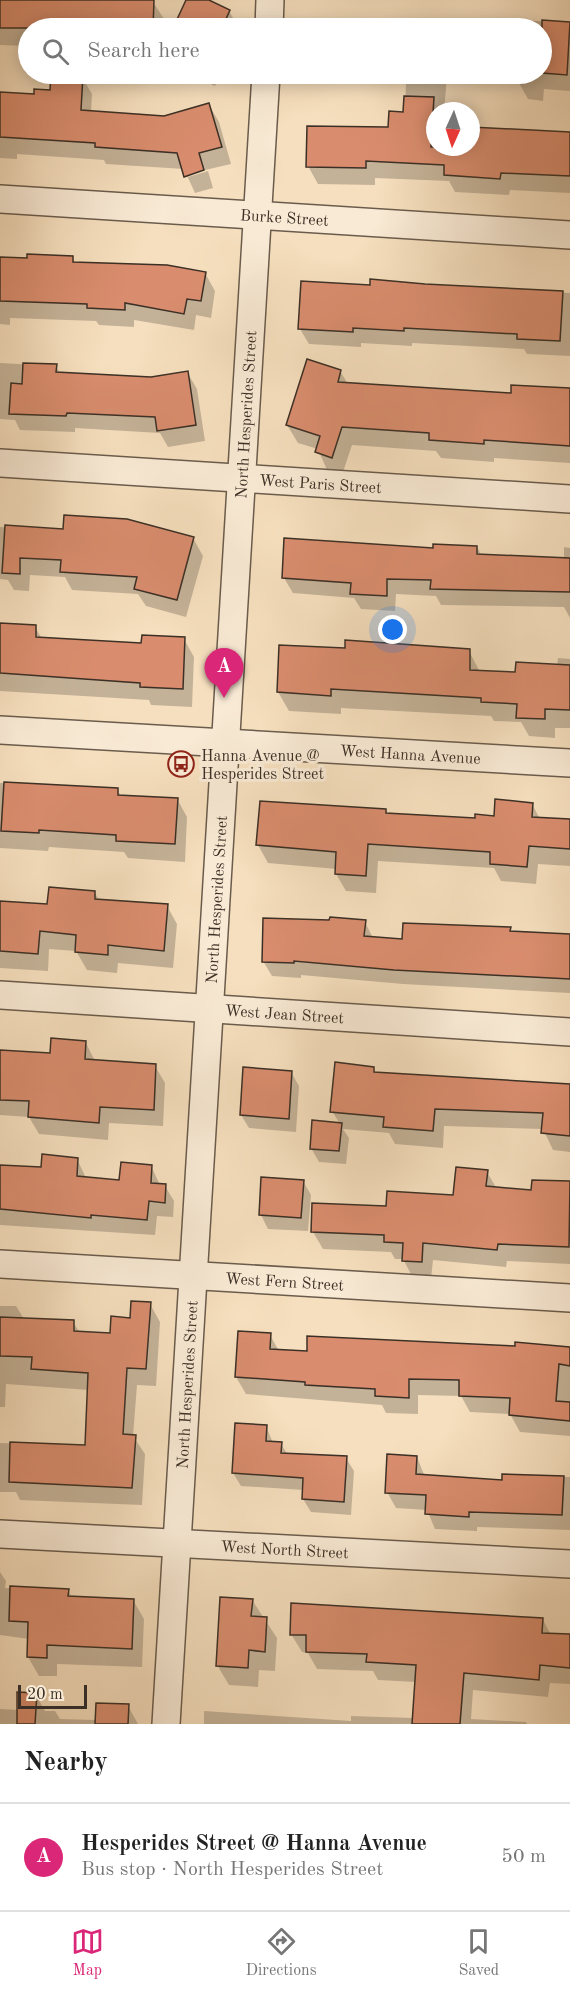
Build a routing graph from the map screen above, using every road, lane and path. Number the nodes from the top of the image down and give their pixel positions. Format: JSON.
{"nodes":[{"id":1,"x":270,"y":0,"type":"edge"},
{"id":2,"x":269,"y":18,"type":"edge"},
{"id":3,"x":265,"y":84,"type":"edge"},
{"id":4,"x":0,"y":199,"type":"edge"},
{"id":5,"x":258,"y":216,"type":"junction"},
{"id":6,"x":570,"y":235,"type":"edge"},
{"id":7,"x":0,"y":463,"type":"edge"},
{"id":8,"x":241,"y":479,"type":"junction"},
{"id":9,"x":570,"y":499,"type":"edge"},
{"id":10,"x":0,"y":730,"type":"edge"},
{"id":11,"x":226,"y":744,"type":"junction"},
{"id":12,"x":570,"y":763,"type":"edge"},
{"id":13,"x":0,"y":995,"type":"edge"},
{"id":14,"x":209,"y":1010,"type":"junction"},
{"id":15,"x":570,"y":1032,"type":"edge"},
{"id":16,"x":0,"y":1264,"type":"edge"},
{"id":17,"x":195,"y":1276,"type":"junction"},
{"id":18,"x":570,"y":1298,"type":"edge"},
{"id":19,"x":0,"y":1534,"type":"edge"},
{"id":20,"x":178,"y":1542,"type":"junction"},
{"id":21,"x":570,"y":1564,"type":"edge"},
{"id":22,"x":166,"y":1724,"type":"edge"}],
"edges":[{"from":1,"to":2,"type":"street"},
{"from":3,"to":5,"type":"street","name":"North Hesperides Street"},
{"from":4,"to":5,"type":"street","name":"Burke Street"},
{"from":5,"to":6,"type":"street","name":"Burke Street"},
{"from":5,"to":8,"type":"street","name":"North Hesperides Street"},
{"from":7,"to":8,"type":"street","name":"West Paris Street"},
{"from":8,"to":9,"type":"street","name":"West Paris Street"},
{"from":8,"to":11,"type":"street","name":"North Hesperides Street"},
{"from":10,"to":11,"type":"street","name":"West Hanna Avenue"},
{"from":11,"to":12,"type":"street","name":"West Hanna Avenue"},
{"from":11,"to":14,"type":"street","name":"North Hesperides Street"},
{"from":13,"to":14,"type":"street","name":"West Jean Street"},
{"from":14,"to":15,"type":"street","name":"West Jean Street"},
{"from":14,"to":17,"type":"street","name":"North Hesperides Street"},
{"from":16,"to":17,"type":"street","name":"West Fern Street"},
{"from":17,"to":18,"type":"street","name":"West Fern Street"},
{"from":17,"to":20,"type":"street","name":"North Hesperides Street"},
{"from":19,"to":20,"type":"street","name":"West North Street"},
{"from":20,"to":21,"type":"street","name":"West North Street"},
{"from":20,"to":22,"type":"street","name":"North Hesperides Street"}]}
